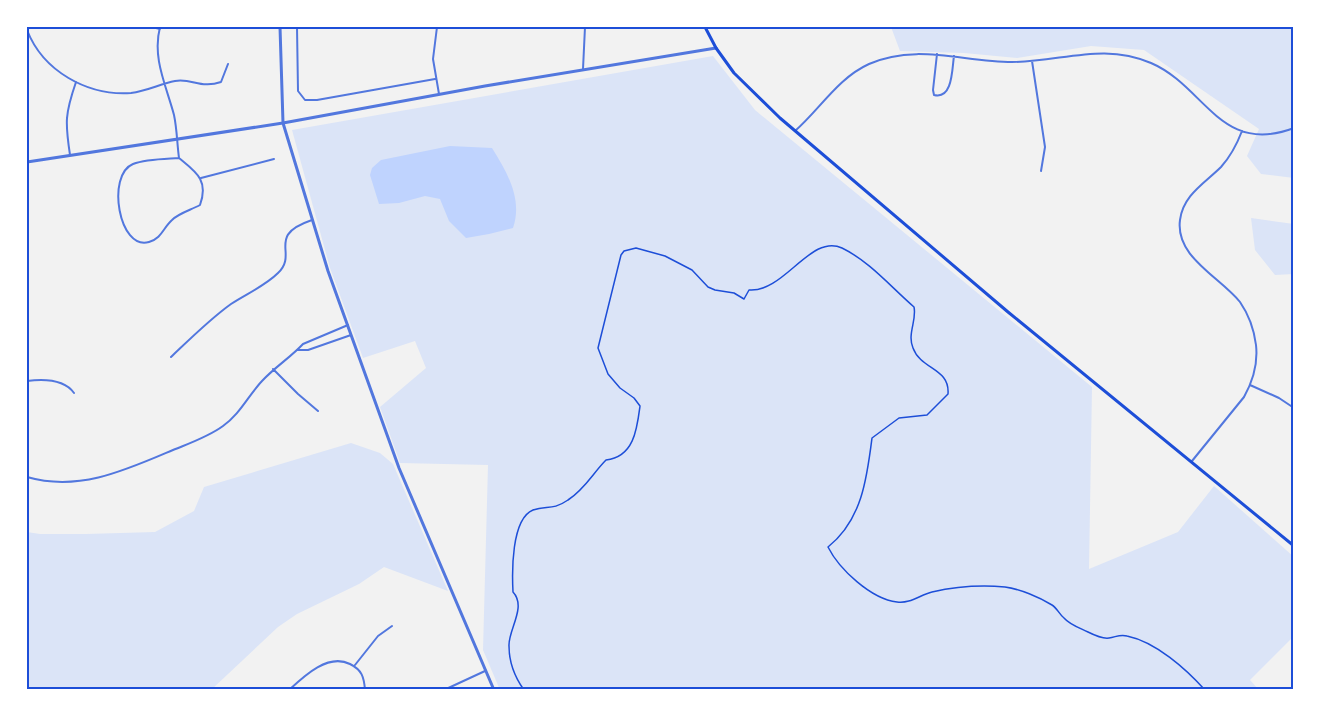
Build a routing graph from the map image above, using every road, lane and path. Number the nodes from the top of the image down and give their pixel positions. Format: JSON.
{"nodes":[{"id":1,"x":152,"y":27,"type":"edge"},
{"id":2,"x":280,"y":27,"type":"edge"},
{"id":3,"x":297,"y":27,"type":"edge"},
{"id":4,"x":437,"y":27,"type":"edge"},
{"id":5,"x":585,"y":27,"type":"edge"},
{"id":6,"x":705,"y":27,"type":"edge"},
{"id":7,"x":160,"y":28,"type":"edge"},
{"id":8,"x":27,"y":30,"type":"edge"},
{"id":9,"x":716,"y":48,"type":"junction"},
{"id":10,"x":937,"y":54,"type":"junction"},
{"id":11,"x":954,"y":56,"type":"junction"},
{"id":12,"x":1032,"y":61,"type":"junction"},
{"id":13,"x":228,"y":64,"type":"dead end"},
{"id":14,"x":583,"y":70,"type":"junction"},
{"id":15,"x":435,"y":79,"type":"junction"},
{"id":16,"x":76,"y":82,"type":"junction"},
{"id":17,"x":164,"y":85,"type":"junction"},
{"id":18,"x":439,"y":94,"type":"junction"},
{"id":19,"x":283,"y":123,"type":"junction"},
{"id":20,"x":1294,"y":128,"type":"edge"},
{"id":21,"x":795,"y":131,"type":"junction"},
{"id":22,"x":1242,"y":131,"type":"junction"},
{"id":23,"x":178,"y":140,"type":"junction"},
{"id":24,"x":70,"y":157,"type":"junction"},
{"id":25,"x":179,"y":158,"type":"junction"},
{"id":26,"x":274,"y":159,"type":"dead end"},
{"id":27,"x":27,"y":162,"type":"edge"},
{"id":28,"x":1041,"y":171,"type":"dead end"},
{"id":29,"x":201,"y":178,"type":"junction"},
{"id":30,"x":312,"y":220,"type":"junction"},
{"id":31,"x":348,"y":325,"type":"junction"},
{"id":32,"x":323,"y":334,"type":"junction"},
{"id":33,"x":351,"y":334,"type":"junction"},
{"id":34,"x":326,"y":343,"type":"junction"},
{"id":35,"x":298,"y":350,"type":"junction"},
{"id":36,"x":171,"y":357,"type":"dead end"},
{"id":37,"x":273,"y":369,"type":"junction"},
{"id":38,"x":27,"y":381,"type":"edge"},
{"id":39,"x":1250,"y":385,"type":"junction"},
{"id":40,"x":74,"y":393,"type":"dead end"},
{"id":41,"x":1294,"y":408,"type":"edge"},
{"id":42,"x":318,"y":411,"type":"dead end"},
{"id":43,"x":1191,"y":462,"type":"junction"},
{"id":44,"x":27,"y":477,"type":"edge"},
{"id":45,"x":1294,"y":546,"type":"edge"},
{"id":46,"x":392,"y":626,"type":"dead end"},
{"id":47,"x":354,"y":666,"type":"junction"},
{"id":48,"x":485,"y":671,"type":"junction"},
{"id":49,"x":289,"y":690,"type":"edge"},
{"id":50,"x":365,"y":690,"type":"edge"},
{"id":51,"x":444,"y":690,"type":"edge"},
{"id":52,"x":494,"y":690,"type":"edge"},
{"id":53,"x":524,"y":690,"type":"edge"},
{"id":54,"x":1205,"y":690,"type":"edge"}],
"edges":[{"from":1,"to":7,"type":"street"},
{"from":2,"to":19,"type":"street"},
{"from":3,"to":15,"type":"street"},
{"from":4,"to":15,"type":"street"},
{"from":5,"to":14,"type":"street"},
{"from":6,"to":9,"type":"main road"},
{"from":7,"to":17,"type":"street"},
{"from":8,"to":16,"type":"street"},
{"from":9,"to":14,"type":"street"},
{"from":9,"to":21,"type":"main road"},
{"from":10,"to":11,"type":"street"},
{"from":10,"to":11,"type":"street"},
{"from":10,"to":21,"type":"street"},
{"from":11,"to":12,"type":"street"},
{"from":12,"to":22,"type":"street"},
{"from":12,"to":28,"type":"street"},
{"from":13,"to":17,"type":"street"},
{"from":14,"to":18,"type":"street"},
{"from":15,"to":18,"type":"street"},
{"from":16,"to":17,"type":"street"},
{"from":16,"to":24,"type":"street"},
{"from":17,"to":23,"type":"street"},
{"from":18,"to":19,"type":"street"},
{"from":19,"to":23,"type":"street"},
{"from":19,"to":30,"type":"street"},
{"from":20,"to":22,"type":"street"},
{"from":21,"to":43,"type":"main road"},
{"from":22,"to":39,"type":"street"},
{"from":23,"to":24,"type":"street"},
{"from":23,"to":25,"type":"street"},
{"from":24,"to":27,"type":"street"},
{"from":25,"to":29,"type":"street"},
{"from":25,"to":29,"type":"street"},
{"from":26,"to":29,"type":"street"},
{"from":30,"to":31,"type":"street"},
{"from":30,"to":36,"type":"street"},
{"from":31,"to":32,"type":"street"},
{"from":31,"to":33,"type":"street"},
{"from":32,"to":34,"type":"street"},
{"from":32,"to":35,"type":"street"},
{"from":33,"to":34,"type":"street"},
{"from":33,"to":48,"type":"street"},
{"from":34,"to":35,"type":"street"},
{"from":35,"to":37,"type":"street"},
{"from":37,"to":42,"type":"street"},
{"from":37,"to":44,"type":"street"},
{"from":38,"to":40,"type":"street"},
{"from":39,"to":41,"type":"street"},
{"from":39,"to":43,"type":"street"},
{"from":43,"to":45,"type":"main road"},
{"from":46,"to":47,"type":"street"},
{"from":47,"to":49,"type":"street"},
{"from":47,"to":50,"type":"street"},
{"from":48,"to":51,"type":"street"},
{"from":48,"to":52,"type":"street"},
{"from":53,"to":54,"type":"path"}]}
